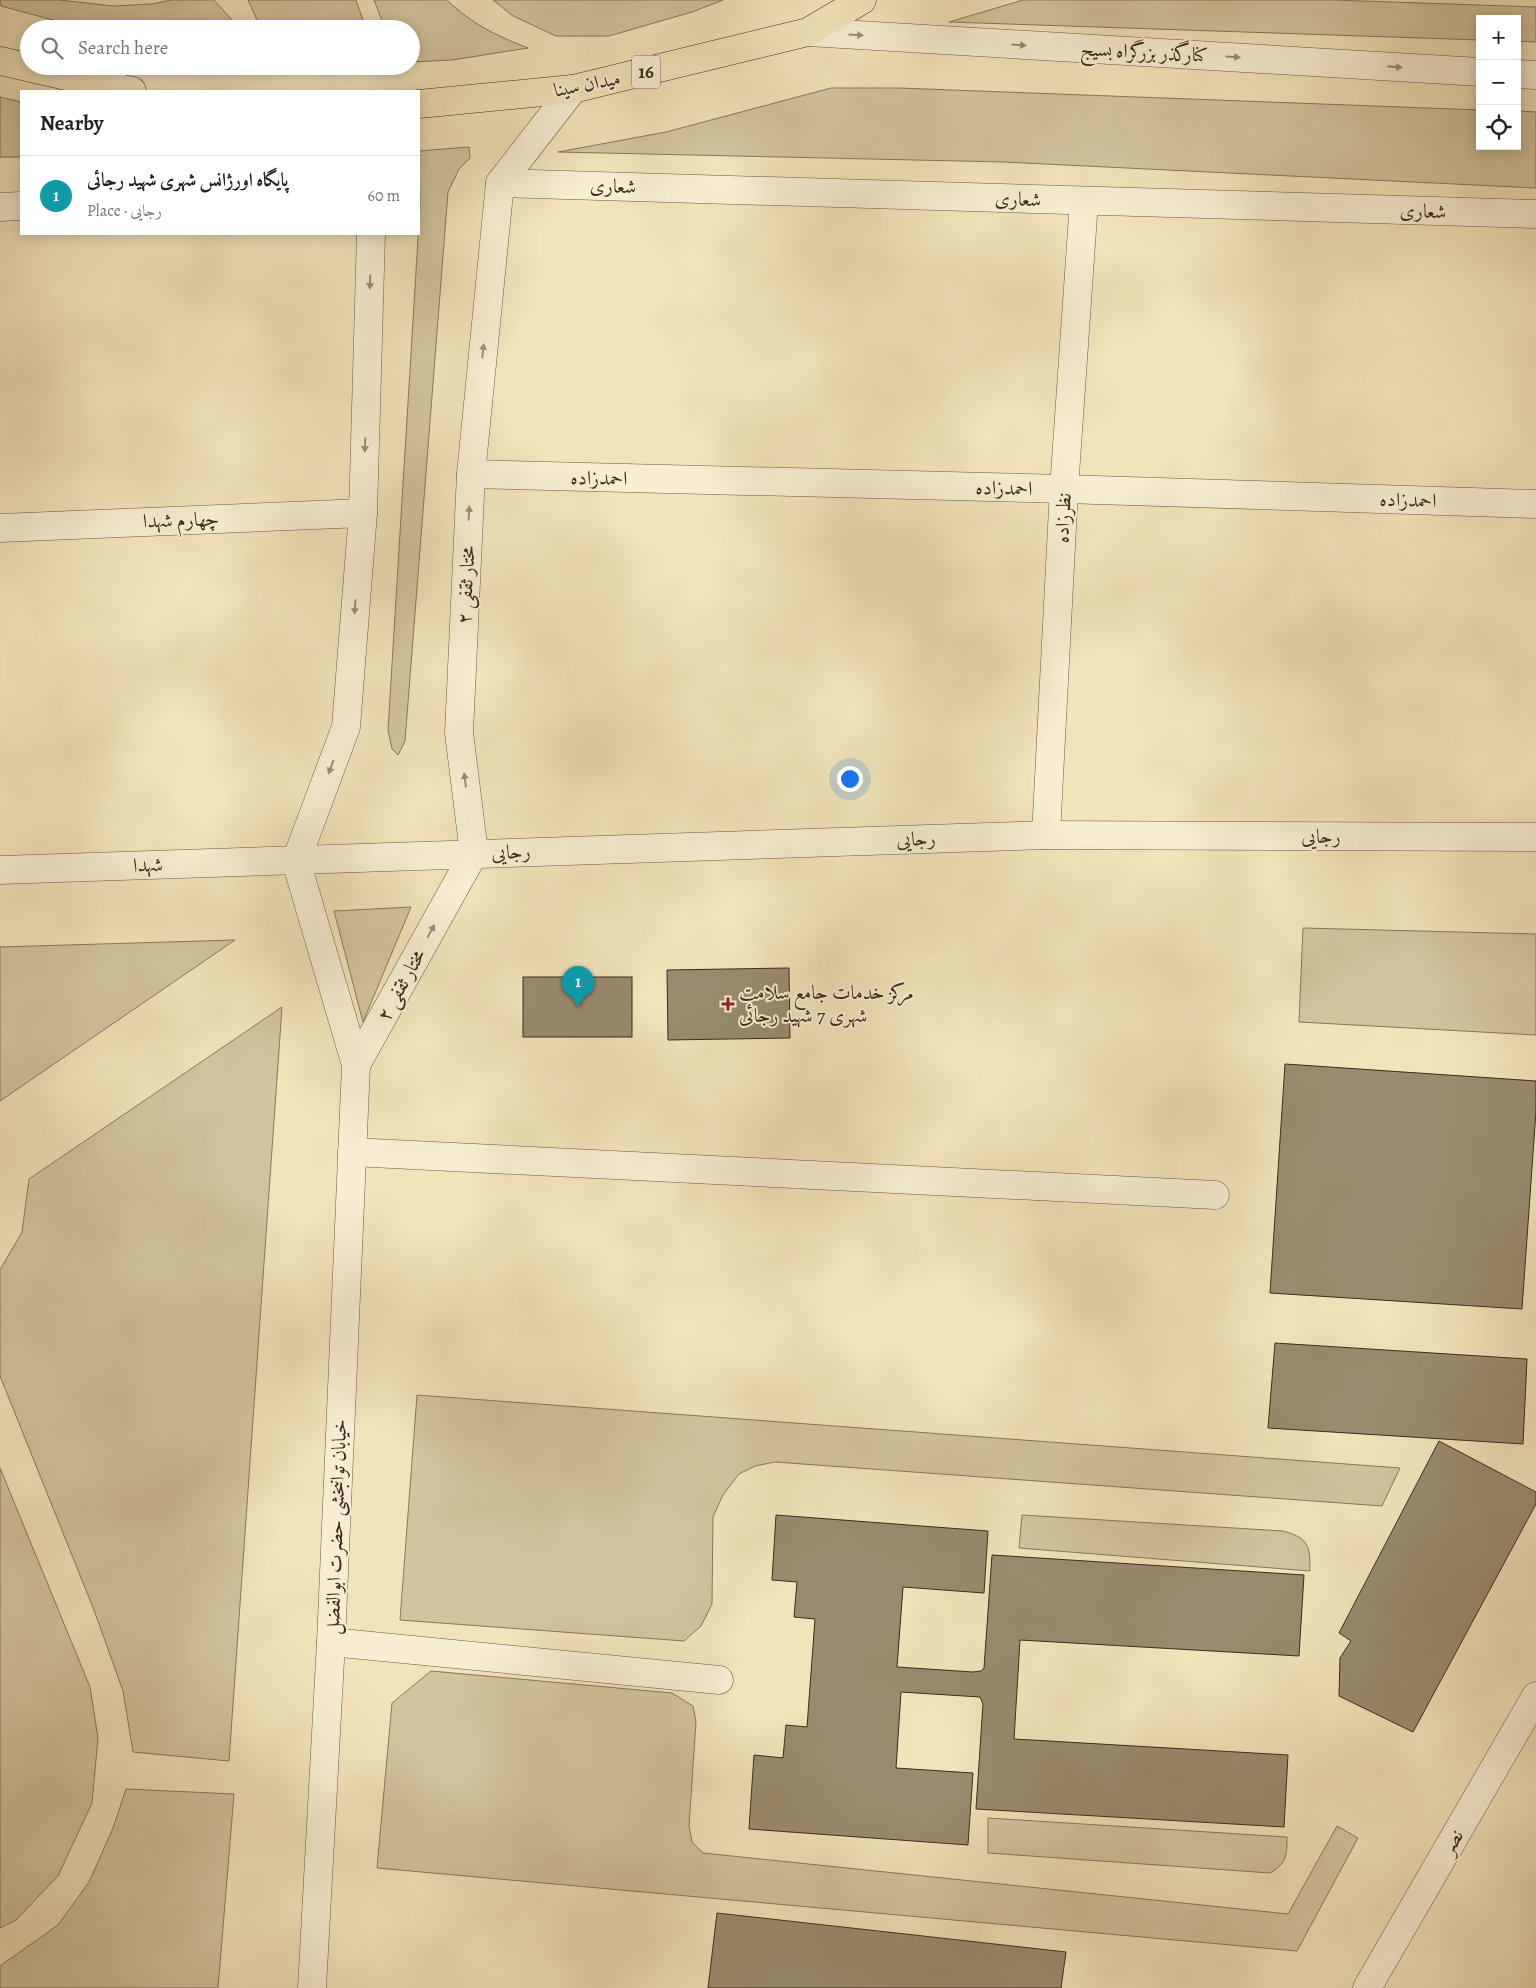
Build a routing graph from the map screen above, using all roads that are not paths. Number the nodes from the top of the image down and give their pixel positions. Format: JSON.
{"nodes":[{"id":1,"x":862,"y":0,"type":"edge"},
{"id":2,"x":808,"y":32,"type":"junction"},
{"id":3,"x":0,"y":61,"type":"edge"},
{"id":4,"x":20,"y":66,"type":"edge"},
{"id":5,"x":0,"y":68,"type":"edge"},
{"id":6,"x":20,"y":68,"type":"edge"},
{"id":7,"x":1476,"y":72,"type":"edge"},
{"id":8,"x":1521,"y":74,"type":"edge"},
{"id":9,"x":61,"y":75,"type":"edge"},
{"id":10,"x":1536,"y":75,"type":"edge"},
{"id":11,"x":573,"y":89,"type":"junction"},
{"id":12,"x":128,"y":90,"type":"edge"},
{"id":13,"x":420,"y":104,"type":"edge"},
{"id":14,"x":500,"y":183,"type":"junction"},
{"id":15,"x":1084,"y":201,"type":"junction"},
{"id":16,"x":20,"y":206,"type":"edge"},
{"id":17,"x":0,"y":207,"type":"edge"},
{"id":18,"x":1536,"y":214,"type":"edge"},
{"id":19,"x":371,"y":235,"type":"edge"},
{"id":20,"x":471,"y":474,"type":"junction"},
{"id":21,"x":1064,"y":489,"type":"junction"},
{"id":22,"x":1536,"y":504,"type":"edge"},
{"id":23,"x":362,"y":513,"type":"junction"},
{"id":24,"x":0,"y":528,"type":"edge"},
{"id":25,"x":1046,"y":835,"type":"junction"},
{"id":26,"x":1536,"y":837,"type":"edge"},
{"id":27,"x":474,"y":853,"type":"junction"},
{"id":28,"x":296,"y":861,"type":"junction"},
{"id":29,"x":0,"y":870,"type":"edge"},
{"id":30,"x":356,"y":1065,"type":"junction"},
{"id":31,"x":352,"y":1152,"type":"junction"},
{"id":32,"x":1215,"y":1194,"type":"dead end"},
{"id":33,"x":331,"y":1642,"type":"junction"},
{"id":34,"x":719,"y":1680,"type":"dead end"},
{"id":35,"x":1536,"y":1696,"type":"edge"},
{"id":36,"x":312,"y":1988,"type":"edge"},
{"id":37,"x":1367,"y":1988,"type":"edge"}],
"edges":[{"from":1,"to":2,"type":"highway","name":"میدان سینا","number":"16"},
{"from":2,"to":7,"type":"street","name":"کنارگذر بزرگراه بسیج","one_way":true},
{"from":2,"to":11,"type":"highway","name":"میدان سینا","number":"16"},
{"from":3,"to":4,"type":"highway"},
{"from":5,"to":6,"type":"street"},
{"from":8,"to":10,"type":"street"},
{"from":9,"to":12,"type":"highway"},
{"from":11,"to":13,"type":"highway","name":"میدان سینا","number":"16"},
{"from":11,"to":14,"type":"street"},
{"from":14,"to":15,"type":"street","name":"شعاری"},
{"from":20,"to":14,"type":"street","name":"مختار ثقفی ۲","one_way":true},
{"from":15,"to":18,"type":"street","name":"شعاری"},
{"from":15,"to":21,"type":"street","name":"نظرزاده"},
{"from":16,"to":17,"type":"street"},
{"from":19,"to":23,"type":"street","one_way":true},
{"from":20,"to":21,"type":"street","name":"احمدزاده"},
{"from":27,"to":20,"type":"street","name":"مختار ثقفی ۲","one_way":true},
{"from":21,"to":22,"type":"street","name":"احمدزاده"},
{"from":21,"to":25,"type":"street","name":"نظرزاده"},
{"from":23,"to":24,"type":"street","name":"چهارم شهدا"},
{"from":23,"to":28,"type":"street","one_way":true},
{"from":25,"to":26,"type":"street","name":"رجایی"},
{"from":25,"to":27,"type":"street","name":"رجایی"},
{"from":27,"to":28,"type":"street","name":"رجایی"},
{"from":30,"to":27,"type":"street","name":"مختار ثقفی ۲","one_way":true},
{"from":28,"to":29,"type":"street","name":"شهدا"},
{"from":28,"to":30,"type":"street","name":"مختار ثقفی ۲"},
{"from":30,"to":31,"type":"street","name":"خیابان توانبخشی حضرت ابوالفضل"},
{"from":31,"to":32,"type":"street"},
{"from":31,"to":33,"type":"street","name":"خیابان توانبخشی حضرت ابوالفضل"},
{"from":33,"to":34,"type":"street"},
{"from":33,"to":36,"type":"street","name":"خیابان توانبخشی حضرت ابوالفضل"},
{"from":35,"to":37,"type":"street","name":"نصر"}]}
